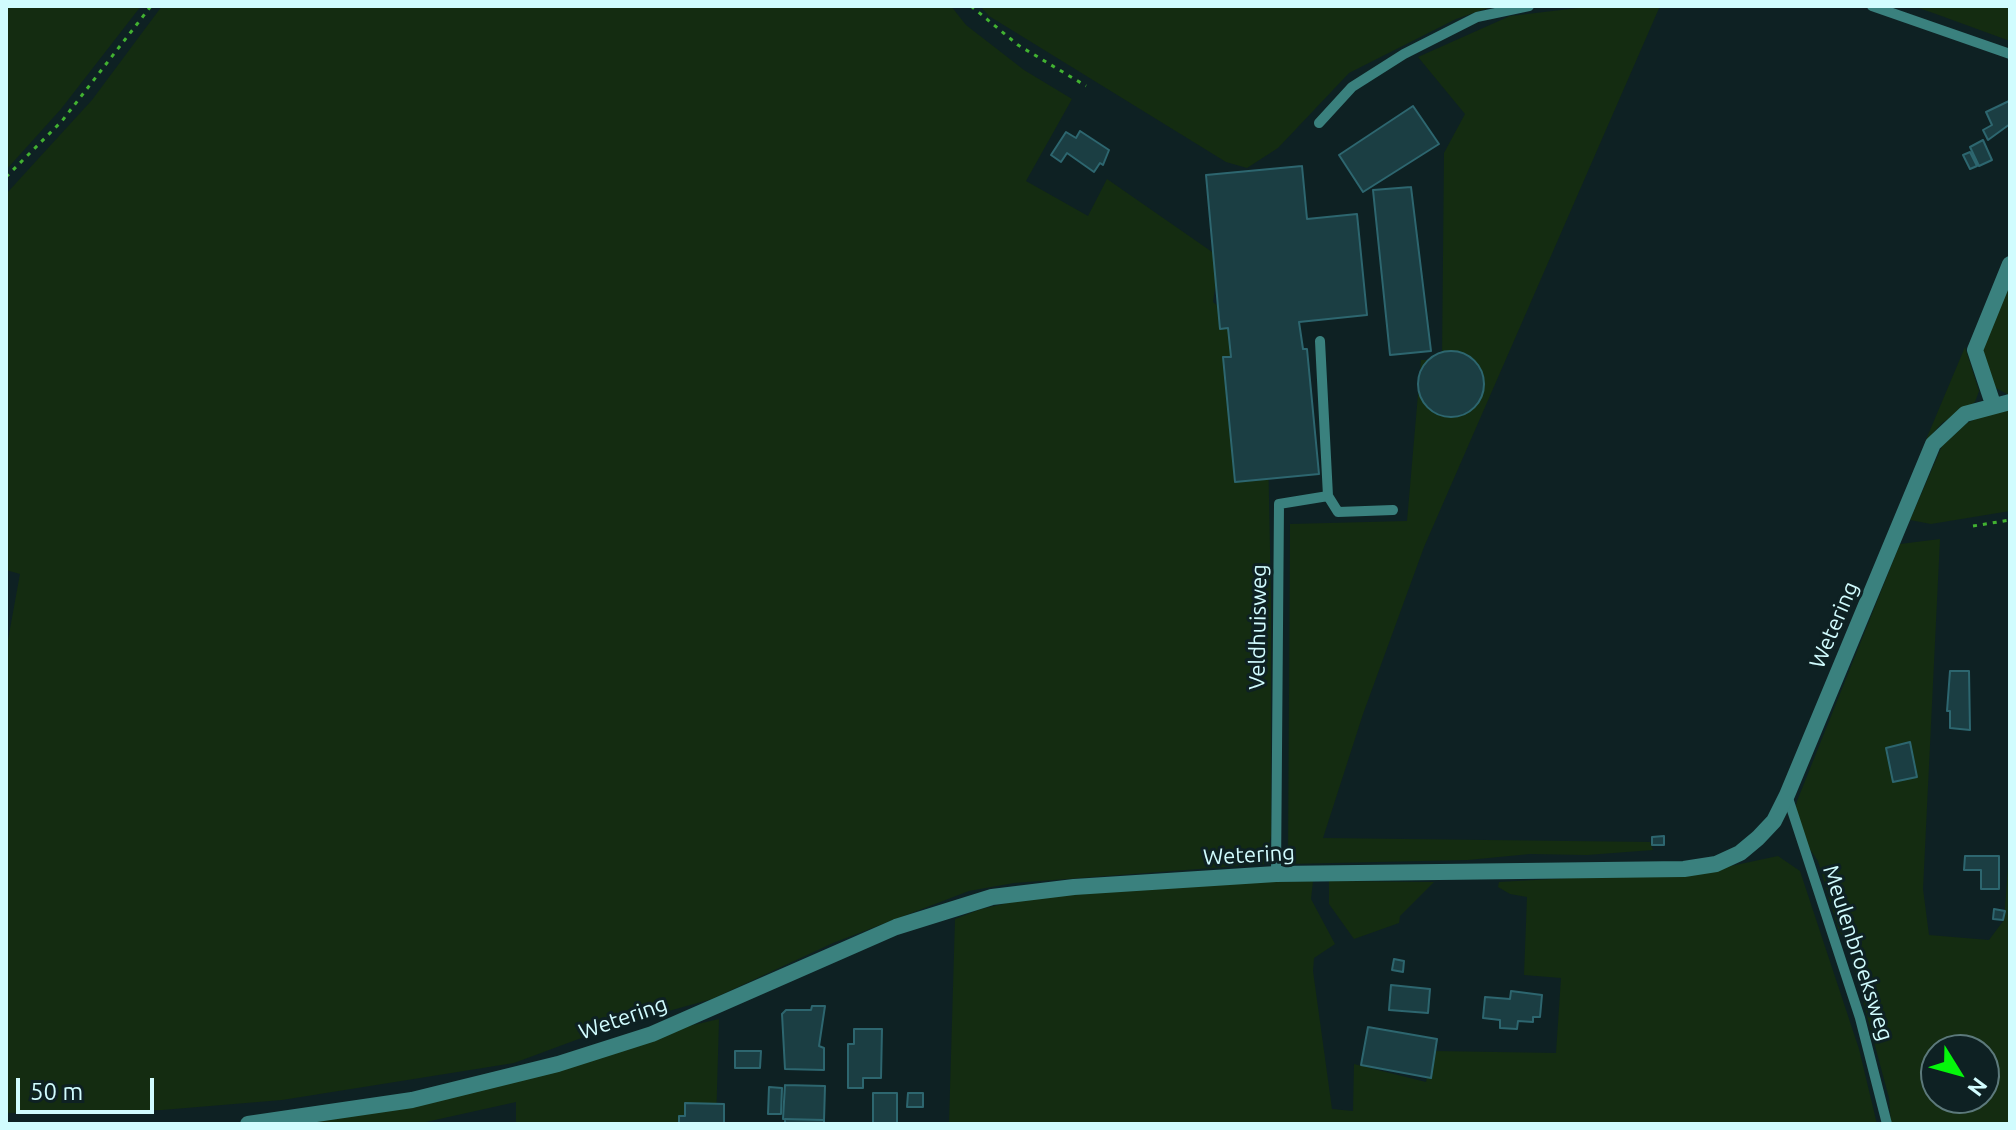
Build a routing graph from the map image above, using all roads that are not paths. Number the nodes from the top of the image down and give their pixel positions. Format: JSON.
{"nodes":[{"id":1,"x":1529,"y":6,"type":"edge"},
{"id":2,"x":1872,"y":6,"type":"edge"},
{"id":3,"x":2010,"y":54,"type":"edge"},
{"id":4,"x":1319,"y":123,"type":"dead end"},
{"id":5,"x":2010,"y":264,"type":"edge"},
{"id":6,"x":1320,"y":341,"type":"dead end"},
{"id":7,"x":2001,"y":403,"type":"edge"},
{"id":8,"x":1328,"y":496,"type":"junction"},
{"id":9,"x":1393,"y":510,"type":"dead end"},
{"id":10,"x":1787,"y":795,"type":"junction"},
{"id":11,"x":1276,"y":874,"type":"junction"},
{"id":12,"x":248,"y":1124,"type":"edge"},
{"id":13,"x":1887,"y":1124,"type":"edge"}],
"edges":[{"from":1,"to":4,"type":"lane"},
{"from":2,"to":3,"type":"lane"},
{"from":5,"to":7,"type":"street"},
{"from":6,"to":8,"type":"lane"},
{"from":7,"to":10,"type":"street","name":"Wetering"},
{"from":8,"to":9,"type":"lane"},
{"from":8,"to":11,"type":"lane","name":"Veldhuisweg"},
{"from":10,"to":11,"type":"street","name":"Wetering"},
{"from":10,"to":13,"type":"lane","name":"Meulenbroeksweg"},
{"from":11,"to":12,"type":"street","name":"Wetering"}]}
